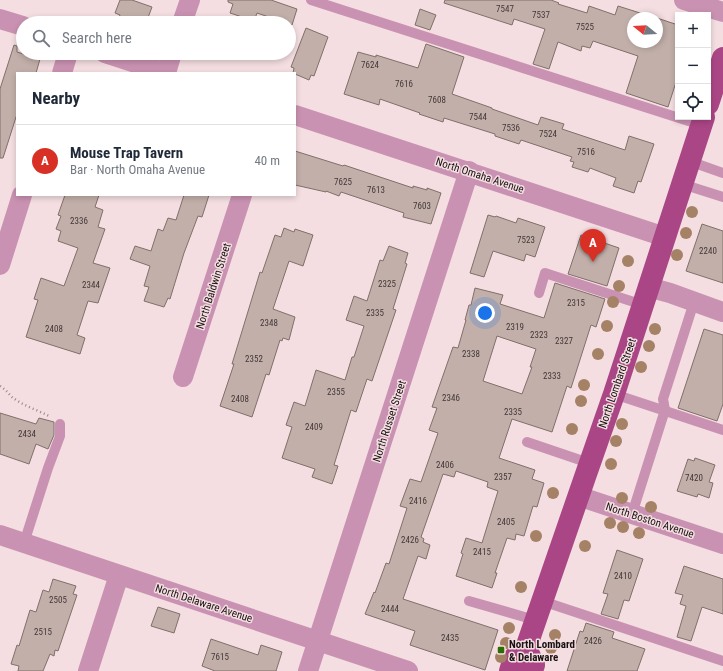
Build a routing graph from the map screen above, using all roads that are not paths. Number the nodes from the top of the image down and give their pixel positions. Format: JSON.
{"nodes":[{"id":1,"x":190,"y":0,"type":"edge"},
{"id":2,"x":311,"y":0,"type":"edge"},
{"id":3,"x":684,"y":0,"type":"edge"},
{"id":4,"x":723,"y":12,"type":"edge"},
{"id":5,"x":184,"y":16,"type":"edge"},
{"id":6,"x":0,"y":19,"type":"edge"},
{"id":7,"x":16,"y":24,"type":"edge"},
{"id":8,"x":66,"y":60,"type":"edge"},
{"id":9,"x":126,"y":60,"type":"edge"},
{"id":10,"x":170,"y":60,"type":"edge"},
{"id":11,"x":721,"y":71,"type":"edge"},
{"id":12,"x":62,"y":72,"type":"edge"},
{"id":13,"x":163,"y":72,"type":"edge"},
{"id":14,"x":166,"y":72,"type":"edge"},
{"id":15,"x":711,"y":96,"type":"edge"},
{"id":16,"x":296,"y":115,"type":"edge"},
{"id":17,"x":702,"y":121,"type":"edge"},
{"id":18,"x":689,"y":161,"type":"junction"},
{"id":19,"x":469,"y":172,"type":"junction"},
{"id":20,"x":723,"y":173,"type":"edge"},
{"id":21,"x":682,"y":184,"type":"junction"},
{"id":22,"x":22,"y":196,"type":"edge"},
{"id":23,"x":242,"y":196,"type":"edge"},
{"id":24,"x":723,"y":197,"type":"edge"},
{"id":25,"x":665,"y":236,"type":"junction"},
{"id":26,"x":0,"y":265,"type":"edge"},
{"id":27,"x":539,"y":293,"type":"dead end"},
{"id":28,"x":645,"y":296,"type":"junction"},
{"id":29,"x":694,"y":302,"type":"junction"},
{"id":30,"x":723,"y":312,"type":"edge"},
{"id":31,"x":183,"y":377,"type":"dead end"},
{"id":32,"x":614,"y":394,"type":"junction"},
{"id":33,"x":665,"y":410,"type":"junction"},
{"id":34,"x":60,"y":424,"type":"road end"},
{"id":35,"x":723,"y":430,"type":"edge"},
{"id":36,"x":527,"y":442,"type":"dead end"},
{"id":37,"x":589,"y":463,"type":"junction"},
{"id":38,"x":578,"y":496,"type":"junction"},
{"id":39,"x":632,"y":514,"type":"junction"},
{"id":40,"x":0,"y":535,"type":"edge"},
{"id":41,"x":24,"y":543,"type":"junction"},
{"id":42,"x":723,"y":544,"type":"edge"},
{"id":43,"x":119,"y":575,"type":"junction"},
{"id":44,"x":469,"y":601,"type":"dead end"},
{"id":45,"x":539,"y":611,"type":"junction"},
{"id":46,"x":318,"y":640,"type":"junction"},
{"id":47,"x":526,"y":648,"type":"junction"},
{"id":48,"x":723,"y":661,"type":"edge"},
{"id":49,"x":88,"y":671,"type":"edge"},
{"id":50,"x":308,"y":671,"type":"edge"},
{"id":51,"x":408,"y":671,"type":"edge"},
{"id":52,"x":510,"y":671,"type":"edge"},
{"id":53,"x":532,"y":671,"type":"edge"}],
"edges":[{"from":1,"to":5,"type":"street"},
{"from":2,"to":17,"type":"lane"},
{"from":3,"to":4,"type":"street"},
{"from":6,"to":7,"type":"street"},
{"from":8,"to":12,"type":"street"},
{"from":9,"to":13,"type":"street"},
{"from":10,"to":14,"type":"street"},
{"from":11,"to":15,"type":"main road"},
{"from":16,"to":19,"type":"street","name":"North Omaha Avenue"},
{"from":17,"to":18,"type":"main road","name":"North Lombard Street"},
{"from":18,"to":20,"type":"lane"},
{"from":18,"to":21,"type":"main road","name":"North Lombard Street"},
{"from":19,"to":25,"type":"street","name":"North Omaha Avenue"},
{"from":19,"to":46,"type":"street","name":"North Russet Street"},
{"from":21,"to":24,"type":"lane"},
{"from":21,"to":25,"type":"main road","name":"North Lombard Street"},
{"from":22,"to":26,"type":"street"},
{"from":23,"to":31,"type":"street","name":"North Baldwin Street"},
{"from":25,"to":28,"type":"main road","name":"North Lombard Street"},
{"from":27,"to":28,"type":"lane"},
{"from":28,"to":29,"type":"street"},
{"from":28,"to":32,"type":"main road","name":"North Lombard Street"},
{"from":29,"to":30,"type":"street"},
{"from":29,"to":33,"type":"lane"},
{"from":32,"to":33,"type":"lane"},
{"from":32,"to":37,"type":"main road","name":"North Lombard Street"},
{"from":33,"to":35,"type":"lane"},
{"from":33,"to":39,"type":"lane"},
{"from":34,"to":41,"type":"lane"},
{"from":36,"to":37,"type":"lane"},
{"from":37,"to":38,"type":"main road","name":"North Lombard Street"},
{"from":38,"to":39,"type":"street","name":"North Boston Avenue"},
{"from":38,"to":45,"type":"main road","name":"North Lombard Street"},
{"from":39,"to":42,"type":"street","name":"North Boston Avenue"},
{"from":40,"to":41,"type":"street","name":"North Delaware Avenue"},
{"from":41,"to":43,"type":"street","name":"North Delaware Avenue"},
{"from":43,"to":46,"type":"street","name":"North Delaware Avenue"},
{"from":43,"to":49,"type":"street"},
{"from":44,"to":45,"type":"lane"},
{"from":45,"to":47,"type":"main road","name":"North Lombard Street"},
{"from":45,"to":48,"type":"lane"},
{"from":46,"to":50,"type":"street","name":"North Russet Street"},
{"from":46,"to":51,"type":"street","name":"North Delaware Avenue"},
{"from":47,"to":52,"type":"main road","name":"North Lombard Street"},
{"from":47,"to":53,"type":"main road"}]}
